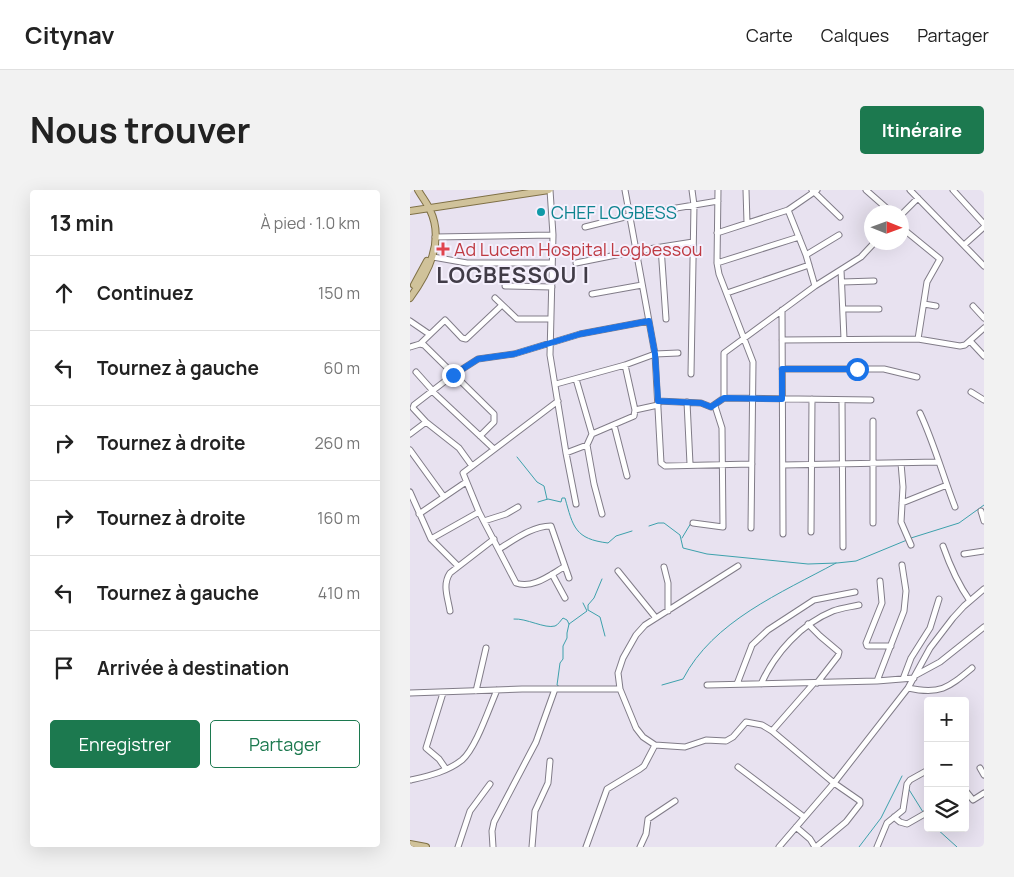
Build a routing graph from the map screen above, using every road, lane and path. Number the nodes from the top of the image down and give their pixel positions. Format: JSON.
{"nodes":[{"id":1,"x":413,"y":190,"type":"edge"},
{"id":2,"x":418,"y":190,"type":"edge"},
{"id":3,"x":550,"y":190,"type":"edge"},
{"id":4,"x":625,"y":190,"type":"edge"},
{"id":5,"x":692,"y":190,"type":"edge"},
{"id":6,"x":718,"y":190,"type":"edge"},
{"id":7,"x":746,"y":190,"type":"edge"},
{"id":8,"x":866,"y":190,"type":"edge"},
{"id":9,"x":910,"y":190,"type":"edge"},
{"id":10,"x":953,"y":190,"type":"edge"},
{"id":11,"x":814,"y":191,"type":"edge"},
{"id":12,"x":509,"y":193,"type":"edge"},
{"id":13,"x":918,"y":198,"type":"junction"},
{"id":14,"x":718,"y":201,"type":"junction"},
{"id":15,"x":694,"y":205,"type":"junction"},
{"id":16,"x":883,"y":205,"type":"edge"},
{"id":17,"x":909,"y":207,"type":"edge"},
{"id":18,"x":428,"y":209,"type":"junction"},
{"id":19,"x":788,"y":210,"type":"junction"},
{"id":20,"x":410,"y":211,"type":"edge"},
{"id":21,"x":630,"y":216,"type":"junction"},
{"id":22,"x":431,"y":217,"type":"junction"},
{"id":23,"x":840,"y":217,"type":"dead end"},
{"id":24,"x":747,"y":223,"type":"junction"},
{"id":25,"x":984,"y":225,"type":"edge"},
{"id":26,"x":585,"y":227,"type":"dead end"},
{"id":27,"x":717,"y":233,"type":"junction"},
{"id":28,"x":909,"y":234,"type":"edge"},
{"id":29,"x":553,"y":235,"type":"junction"},
{"id":30,"x":839,"y":235,"type":"dead end"},
{"id":31,"x":435,"y":237,"type":"junction"},
{"id":32,"x":799,"y":237,"type":"junction"},
{"id":33,"x":693,"y":242,"type":"junction"},
{"id":34,"x":964,"y":245,"type":"junction"},
{"id":35,"x":661,"y":247,"type":"junction"},
{"id":36,"x":636,"y":250,"type":"junction"},
{"id":37,"x":868,"y":250,"type":"edge"},
{"id":38,"x":806,"y":254,"type":"junction"},
{"id":39,"x":433,"y":257,"type":"junction"},
{"id":40,"x":552,"y":263,"type":"junction"},
{"id":41,"x":576,"y":263,"type":"dead end"},
{"id":42,"x":717,"y":263,"type":"junction"},
{"id":43,"x":808,"y":265,"type":"junction"},
{"id":44,"x":984,"y":266,"type":"edge"},
{"id":45,"x":841,"y":270,"type":"junction"},
{"id":46,"x":842,"y":282,"type":"junction"},
{"id":47,"x":874,"y":282,"type":"dead end"},
{"id":48,"x":642,"y":285,"type":"junction"},
{"id":49,"x":411,"y":286,"type":"edge"},
{"id":50,"x":505,"y":286,"type":"dead end"},
{"id":51,"x":816,"y":286,"type":"junction"},
{"id":52,"x":552,"y":287,"type":"junction"},
{"id":53,"x":727,"y":293,"type":"junction"},
{"id":54,"x":592,"y":294,"type":"dead end"},
{"id":55,"x":410,"y":298,"type":"edge"},
{"id":56,"x":495,"y":298,"type":"dead end"},
{"id":57,"x":924,"y":304,"type":"junction"},
{"id":58,"x":502,"y":305,"type":"junction"},
{"id":59,"x":936,"y":306,"type":"dead end"},
{"id":60,"x":973,"y":306,"type":"dead end"},
{"id":61,"x":842,"y":309,"type":"junction"},
{"id":62,"x":879,"y":309,"type":"dead end"},
{"id":63,"x":782,"y":310,"type":"junction"},
{"id":64,"x":984,"y":318,"type":"edge"},
{"id":65,"x":551,"y":319,"type":"junction"},
{"id":66,"x":666,"y":319,"type":"dead end"},
{"id":67,"x":410,"y":320,"type":"edge"},
{"id":68,"x":649,"y":321,"type":"junction"},
{"id":69,"x":984,"y":328,"type":"edge"},
{"id":70,"x":429,"y":334,"type":"junction"},
{"id":71,"x":744,"y":339,"type":"junction"},
{"id":72,"x":844,"y":339,"type":"junction"},
{"id":73,"x":918,"y":339,"type":"junction"},
{"id":74,"x":782,"y":340,"type":"junction"},
{"id":75,"x":970,"y":341,"type":"junction"},
{"id":76,"x":551,"y":342,"type":"junction"},
{"id":77,"x":420,"y":344,"type":"junction"},
{"id":78,"x":410,"y":346,"type":"edge"},
{"id":79,"x":678,"y":353,"type":"dead end"},
{"id":80,"x":655,"y":354,"type":"junction"},
{"id":81,"x":984,"y":356,"type":"edge"},
{"id":82,"x":625,"y":365,"type":"junction"},
{"id":83,"x":782,"y":369,"type":"junction"},
{"id":84,"x":416,"y":372,"type":"dead end"},
{"id":85,"x":691,"y":374,"type":"dead end"},
{"id":86,"x":453,"y":375,"type":"junction"},
{"id":87,"x":917,"y":377,"type":"dead end"},
{"id":88,"x":576,"y":379,"type":"junction"},
{"id":89,"x":556,"y":384,"type":"junction"},
{"id":90,"x":433,"y":391,"type":"junction"},
{"id":91,"x":971,"y":392,"type":"dead end"},
{"id":92,"x":724,"y":398,"type":"junction"},
{"id":93,"x":752,"y":398,"type":"junction"},
{"id":94,"x":782,"y":399,"type":"junction"},
{"id":95,"x":812,"y":399,"type":"junction"},
{"id":96,"x":842,"y":400,"type":"junction"},
{"id":97,"x":871,"y":400,"type":"dead end"},
{"id":98,"x":984,"y":400,"type":"edge"},
{"id":99,"x":558,"y":401,"type":"junction"},
{"id":100,"x":687,"y":402,"type":"junction"},
{"id":101,"x":658,"y":403,"type":"junction"},
{"id":102,"x":411,"y":405,"type":"edge"},
{"id":103,"x":715,"y":406,"type":"junction"},
{"id":104,"x":635,"y":410,"type":"junction"},
{"id":105,"x":920,"y":413,"type":"dead end"},
{"id":106,"x":873,"y":421,"type":"dead end"},
{"id":107,"x":426,"y":422,"type":"junction"},
{"id":108,"x":614,"y":425,"type":"junction"},
{"id":109,"x":410,"y":434,"type":"edge"},
{"id":110,"x":592,"y":434,"type":"junction"},
{"id":111,"x":480,"y":436,"type":"junction"},
{"id":112,"x":587,"y":445,"type":"junction"},
{"id":113,"x":494,"y":448,"type":"junction"},
{"id":114,"x":410,"y":450,"type":"edge"},
{"id":115,"x":566,"y":453,"type":"junction"},
{"id":116,"x":938,"y":462,"type":"junction"},
{"id":117,"x":873,"y":463,"type":"junction"},
{"id":118,"x":901,"y":463,"type":"junction"},
{"id":119,"x":690,"y":464,"type":"junction"},
{"id":120,"x":722,"y":464,"type":"junction"},
{"id":121,"x":752,"y":464,"type":"junction"},
{"id":122,"x":812,"y":464,"type":"junction"},
{"id":123,"x":842,"y":464,"type":"junction"},
{"id":124,"x":783,"y":465,"type":"junction"},
{"id":125,"x":472,"y":466,"type":"junction"},
{"id":126,"x":628,"y":476,"type":"dead end"},
{"id":127,"x":466,"y":482,"type":"junction"},
{"id":128,"x":946,"y":485,"type":"junction"},
{"id":129,"x":410,"y":492,"type":"edge"},
{"id":130,"x":444,"y":497,"type":"junction"},
{"id":131,"x":902,"y":503,"type":"junction"},
{"id":132,"x":576,"y":504,"type":"dead end"},
{"id":133,"x":518,"y":507,"type":"dead end"},
{"id":134,"x":955,"y":507,"type":"dead end"},
{"id":135,"x":981,"y":511,"type":"dead end"},
{"id":136,"x":479,"y":512,"type":"junction"},
{"id":137,"x":419,"y":514,"type":"junction"},
{"id":138,"x":602,"y":514,"type":"dead end"},
{"id":139,"x":484,"y":521,"type":"junction"},
{"id":140,"x":984,"y":521,"type":"edge"},
{"id":141,"x":693,"y":523,"type":"dead end"},
{"id":142,"x":873,"y":523,"type":"dead end"},
{"id":143,"x":751,"y":528,"type":"dead end"},
{"id":144,"x":812,"y":532,"type":"dead end"},
{"id":145,"x":783,"y":534,"type":"dead end"},
{"id":146,"x":494,"y":538,"type":"junction"},
{"id":147,"x":432,"y":539,"type":"junction"},
{"id":148,"x":911,"y":545,"type":"dead end"},
{"id":149,"x":943,"y":546,"type":"dead end"},
{"id":150,"x":843,"y":547,"type":"dead end"},
{"id":151,"x":499,"y":549,"type":"junction"},
{"id":152,"x":984,"y":551,"type":"edge"},
{"id":153,"x":964,"y":554,"type":"dead end"},
{"id":154,"x":902,"y":565,"type":"dead end"},
{"id":155,"x":458,"y":566,"type":"junction"},
{"id":156,"x":738,"y":566,"type":"dead end"},
{"id":157,"x":564,"y":567,"type":"junction"},
{"id":158,"x":664,"y":567,"type":"dead end"},
{"id":159,"x":618,"y":572,"type":"dead end"},
{"id":160,"x":552,"y":574,"type":"junction"},
{"id":161,"x":569,"y":578,"type":"dead end"},
{"id":162,"x":880,"y":581,"type":"dead end"},
{"id":163,"x":984,"y":589,"type":"edge"},
{"id":164,"x":854,"y":592,"type":"dead end"},
{"id":165,"x":565,"y":598,"type":"dead end"},
{"id":166,"x":939,"y":598,"type":"dead end"},
{"id":167,"x":970,"y":601,"type":"junction"},
{"id":168,"x":859,"y":605,"type":"dead end"},
{"id":169,"x":450,"y":611,"type":"dead end"},
{"id":170,"x":668,"y":611,"type":"junction"},
{"id":171,"x":656,"y":618,"type":"junction"},
{"id":172,"x":808,"y":624,"type":"junction"},
{"id":173,"x":984,"y":627,"type":"edge"},
{"id":174,"x":891,"y":646,"type":"junction"},
{"id":175,"x":486,"y":648,"type":"dead end"},
{"id":176,"x":972,"y":668,"type":"dead end"},
{"id":177,"x":915,"y":676,"type":"junction"},
{"id":178,"x":903,"y":679,"type":"junction"},
{"id":179,"x":877,"y":681,"type":"junction"},
{"id":180,"x":815,"y":683,"type":"junction"},
{"id":181,"x":737,"y":684,"type":"junction"},
{"id":182,"x":761,"y":684,"type":"junction"},
{"id":183,"x":707,"y":685,"type":"dead end"},
{"id":184,"x":908,"y":688,"type":"junction"},
{"id":185,"x":555,"y":689,"type":"junction"},
{"id":186,"x":620,"y":689,"type":"junction"},
{"id":187,"x":497,"y":690,"type":"junction"},
{"id":188,"x":476,"y":691,"type":"junction"},
{"id":189,"x":410,"y":693,"type":"edge"},
{"id":190,"x":443,"y":693,"type":"junction"},
{"id":191,"x":772,"y":731,"type":"junction"},
{"id":192,"x":656,"y":744,"type":"junction"},
{"id":193,"x":550,"y":761,"type":"dead end"},
{"id":194,"x":738,"y":767,"type":"dead end"},
{"id":195,"x":980,"y":768,"type":"dead end"},
{"id":196,"x":446,"y":769,"type":"junction"},
{"id":197,"x":924,"y":773,"type":"edge"},
{"id":198,"x":984,"y":775,"type":"edge"},
{"id":199,"x":411,"y":780,"type":"edge"},
{"id":200,"x":834,"y":783,"type":"junction"},
{"id":201,"x":490,"y":784,"type":"dead end"},
{"id":202,"x":984,"y":793,"type":"edge"},
{"id":203,"x":969,"y":795,"type":"edge"},
{"id":204,"x":674,"y":801,"type":"dead end"},
{"id":205,"x":924,"y":814,"type":"edge"},
{"id":206,"x":804,"y":817,"type":"junction"},
{"id":207,"x":894,"y":817,"type":"junction"},
{"id":208,"x":796,"y":827,"type":"junction"},
{"id":209,"x":410,"y":844,"type":"edge"},
{"id":210,"x":426,"y":847,"type":"edge"},
{"id":211,"x":458,"y":847,"type":"edge"},
{"id":212,"x":493,"y":847,"type":"edge"},
{"id":213,"x":532,"y":847,"type":"edge"},
{"id":214,"x":586,"y":847,"type":"edge"},
{"id":215,"x":640,"y":847,"type":"edge"},
{"id":216,"x":779,"y":847,"type":"edge"},
{"id":217,"x":815,"y":847,"type":"edge"},
{"id":218,"x":877,"y":847,"type":"edge"}],
"edges":[{"from":1,"to":18,"type":"main road"},
{"from":2,"to":18,"type":"main road"},
{"from":3,"to":12,"type":"main road"},
{"from":3,"to":29,"type":"street"},
{"from":4,"to":21,"type":"street"},
{"from":5,"to":15,"type":"street"},
{"from":6,"to":14,"type":"street"},
{"from":7,"to":24,"type":"street"},
{"from":8,"to":16,"type":"street"},
{"from":9,"to":13,"type":"street"},
{"from":10,"to":25,"type":"street"},
{"from":11,"to":19,"type":"street"},
{"from":11,"to":23,"type":"street"},
{"from":12,"to":18,"type":"main road"},
{"from":13,"to":17,"type":"street"},
{"from":13,"to":34,"type":"street"},
{"from":14,"to":15,"type":"street"},
{"from":14,"to":27,"type":"street"},
{"from":15,"to":21,"type":"street"},
{"from":15,"to":33,"type":"street"},
{"from":18,"to":20,"type":"main road"},
{"from":18,"to":22,"type":"main road"},
{"from":19,"to":24,"type":"street"},
{"from":19,"to":32,"type":"street"},
{"from":21,"to":26,"type":"street"},
{"from":21,"to":36,"type":"street"},
{"from":22,"to":31,"type":"main road"},
{"from":22,"to":49,"type":"main road"},
{"from":24,"to":27,"type":"street"},
{"from":25,"to":34,"type":"street"},
{"from":27,"to":42,"type":"street"},
{"from":28,"to":57,"type":"street"},
{"from":29,"to":31,"type":"street"},
{"from":29,"to":40,"type":"street"},
{"from":30,"to":38,"type":"street"},
{"from":31,"to":39,"type":"main road"},
{"from":32,"to":38,"type":"street"},
{"from":32,"to":42,"type":"street"},
{"from":33,"to":35,"type":"street"},
{"from":33,"to":85,"type":"street"},
{"from":34,"to":44,"type":"street"},
{"from":35,"to":36,"type":"street"},
{"from":35,"to":66,"type":"street"},
{"from":36,"to":41,"type":"street"},
{"from":36,"to":48,"type":"street"},
{"from":36,"to":80,"type":"street"},
{"from":37,"to":45,"type":"street"},
{"from":38,"to":43,"type":"street"},
{"from":39,"to":40,"type":"street"},
{"from":39,"to":55,"type":"main road"},
{"from":40,"to":52,"type":"street"},
{"from":42,"to":53,"type":"street"},
{"from":43,"to":51,"type":"street"},
{"from":43,"to":53,"type":"street"},
{"from":45,"to":46,"type":"street"},
{"from":45,"to":51,"type":"street"},
{"from":46,"to":47,"type":"street"},
{"from":46,"to":61,"type":"street"},
{"from":48,"to":54,"type":"street"},
{"from":48,"to":68,"type":"street"},
{"from":50,"to":52,"type":"street"},
{"from":51,"to":63,"type":"street"},
{"from":52,"to":65,"type":"street"},
{"from":53,"to":71,"type":"street"},
{"from":56,"to":58,"type":"street"},
{"from":57,"to":59,"type":"street"},
{"from":57,"to":73,"type":"street"},
{"from":58,"to":65,"type":"street"},
{"from":58,"to":70,"type":"street"},
{"from":60,"to":64,"type":"street"},
{"from":61,"to":62,"type":"street"},
{"from":61,"to":72,"type":"street"},
{"from":63,"to":71,"type":"street"},
{"from":63,"to":74,"type":"street"},
{"from":65,"to":76,"type":"street"},
{"from":67,"to":70,"type":"street"},
{"from":68,"to":76,"type":"street"},
{"from":68,"to":80,"type":"street"},
{"from":69,"to":75,"type":"street"},
{"from":70,"to":77,"type":"street"},
{"from":71,"to":92,"type":"street"},
{"from":71,"to":93,"type":"street"},
{"from":72,"to":73,"type":"street"},
{"from":72,"to":74,"type":"street"},
{"from":73,"to":75,"type":"street"},
{"from":74,"to":83,"type":"street"},
{"from":75,"to":81,"type":"street"},
{"from":76,"to":86,"type":"street"},
{"from":76,"to":89,"type":"street"},
{"from":77,"to":78,"type":"street"},
{"from":77,"to":86,"type":"street"},
{"from":79,"to":80,"type":"street"},
{"from":80,"to":82,"type":"street"},
{"from":80,"to":101,"type":"street"},
{"from":82,"to":88,"type":"street"},
{"from":82,"to":104,"type":"street"},
{"from":83,"to":87,"type":"street"},
{"from":83,"to":94,"type":"street"},
{"from":84,"to":90,"type":"street"},
{"from":86,"to":90,"type":"street"},
{"from":86,"to":111,"type":"street"},
{"from":88,"to":89,"type":"street"},
{"from":88,"to":110,"type":"street"},
{"from":89,"to":99,"type":"street"},
{"from":90,"to":102,"type":"street"},
{"from":90,"to":111,"type":"street"},
{"from":91,"to":98,"type":"street"},
{"from":92,"to":93,"type":"street"},
{"from":92,"to":103,"type":"street"},
{"from":93,"to":94,"type":"street"},
{"from":93,"to":121,"type":"street"},
{"from":94,"to":95,"type":"street"},
{"from":94,"to":124,"type":"street"},
{"from":95,"to":96,"type":"street"},
{"from":95,"to":122,"type":"street"},
{"from":96,"to":97,"type":"street"},
{"from":96,"to":123,"type":"street"},
{"from":99,"to":113,"type":"street"},
{"from":99,"to":115,"type":"street"},
{"from":100,"to":101,"type":"street"},
{"from":100,"to":103,"type":"street"},
{"from":100,"to":119,"type":"street"},
{"from":101,"to":104,"type":"street"},
{"from":101,"to":119,"type":"street"},
{"from":102,"to":107,"type":"street"},
{"from":103,"to":120,"type":"street"},
{"from":104,"to":108,"type":"street"},
{"from":105,"to":116,"type":"street"},
{"from":106,"to":117,"type":"street"},
{"from":107,"to":109,"type":"street"},
{"from":107,"to":125,"type":"street"},
{"from":108,"to":110,"type":"street"},
{"from":108,"to":126,"type":"street"},
{"from":110,"to":112,"type":"street"},
{"from":111,"to":113,"type":"street"},
{"from":112,"to":115,"type":"street"},
{"from":112,"to":138,"type":"street"},
{"from":113,"to":125,"type":"street"},
{"from":114,"to":130,"type":"street"},
{"from":115,"to":132,"type":"street"},
{"from":116,"to":118,"type":"street"},
{"from":116,"to":128,"type":"street"},
{"from":117,"to":118,"type":"street"},
{"from":117,"to":123,"type":"street"},
{"from":117,"to":142,"type":"street"},
{"from":118,"to":131,"type":"street"},
{"from":119,"to":120,"type":"street"},
{"from":120,"to":121,"type":"street"},
{"from":120,"to":141,"type":"street"},
{"from":121,"to":143,"type":"street"},
{"from":122,"to":123,"type":"street"},
{"from":122,"to":124,"type":"street"},
{"from":122,"to":144,"type":"street"},
{"from":123,"to":150,"type":"street"},
{"from":124,"to":145,"type":"street"},
{"from":125,"to":127,"type":"street"},
{"from":127,"to":130,"type":"street"},
{"from":127,"to":136,"type":"street"},
{"from":128,"to":131,"type":"street"},
{"from":128,"to":134,"type":"street"},
{"from":129,"to":137,"type":"street"},
{"from":130,"to":137,"type":"street"},
{"from":131,"to":148,"type":"street"},
{"from":133,"to":139,"type":"street"},
{"from":135,"to":140,"type":"street"},
{"from":136,"to":139,"type":"street"},
{"from":136,"to":147,"type":"street"},
{"from":137,"to":147,"type":"street"},
{"from":139,"to":146,"type":"street"},
{"from":146,"to":151,"type":"street"},
{"from":146,"to":155,"type":"street"},
{"from":147,"to":155,"type":"street"},
{"from":149,"to":167,"type":"street"},
{"from":151,"to":157,"type":"street"},
{"from":151,"to":160,"type":"street"},
{"from":152,"to":153,"type":"street"},
{"from":154,"to":174,"type":"street"},
{"from":155,"to":169,"type":"street"},
{"from":156,"to":170,"type":"street"},
{"from":157,"to":160,"type":"street"},
{"from":157,"to":161,"type":"street"},
{"from":158,"to":170,"type":"street"},
{"from":159,"to":171,"type":"street"},
{"from":160,"to":165,"type":"street"},
{"from":162,"to":174,"type":"street"},
{"from":163,"to":167,"type":"street"},
{"from":164,"to":181,"type":"street"},
{"from":166,"to":178,"type":"street"},
{"from":167,"to":177,"type":"street"},
{"from":168,"to":172,"type":"street"},
{"from":170,"to":171,"type":"street"},
{"from":171,"to":186,"type":"street"},
{"from":172,"to":180,"type":"street"},
{"from":172,"to":182,"type":"street"},
{"from":173,"to":177,"type":"street"},
{"from":174,"to":179,"type":"street"},
{"from":175,"to":188,"type":"street"},
{"from":176,"to":184,"type":"street"},
{"from":177,"to":178,"type":"street"},
{"from":177,"to":184,"type":"street"},
{"from":178,"to":179,"type":"street"},
{"from":179,"to":180,"type":"street"},
{"from":180,"to":182,"type":"street"},
{"from":180,"to":191,"type":"street"},
{"from":181,"to":182,"type":"street"},
{"from":181,"to":183,"type":"street"},
{"from":184,"to":200,"type":"street"},
{"from":185,"to":186,"type":"street"},
{"from":185,"to":187,"type":"street"},
{"from":185,"to":212,"type":"street"},
{"from":186,"to":192,"type":"street"},
{"from":187,"to":188,"type":"street"},
{"from":187,"to":196,"type":"street"},
{"from":188,"to":190,"type":"street"},
{"from":189,"to":190,"type":"street"},
{"from":190,"to":196,"type":"street"},
{"from":191,"to":192,"type":"street"},
{"from":191,"to":200,"type":"street"},
{"from":192,"to":214,"type":"street"},
{"from":193,"to":213,"type":"street"},
{"from":194,"to":206,"type":"street"},
{"from":195,"to":198,"type":"street"},
{"from":196,"to":199,"type":"street"},
{"from":197,"to":207,"type":"street"},
{"from":200,"to":206,"type":"street"},
{"from":200,"to":217,"type":"street"},
{"from":201,"to":211,"type":"street"},
{"from":202,"to":203,"type":"street"},
{"from":204,"to":215,"type":"street"},
{"from":205,"to":207,"type":"street"},
{"from":206,"to":208,"type":"street"},
{"from":207,"to":218,"type":"street"},
{"from":208,"to":216,"type":"street"},
{"from":208,"to":217,"type":"street"},
{"from":209,"to":210,"type":"main road"}]}
